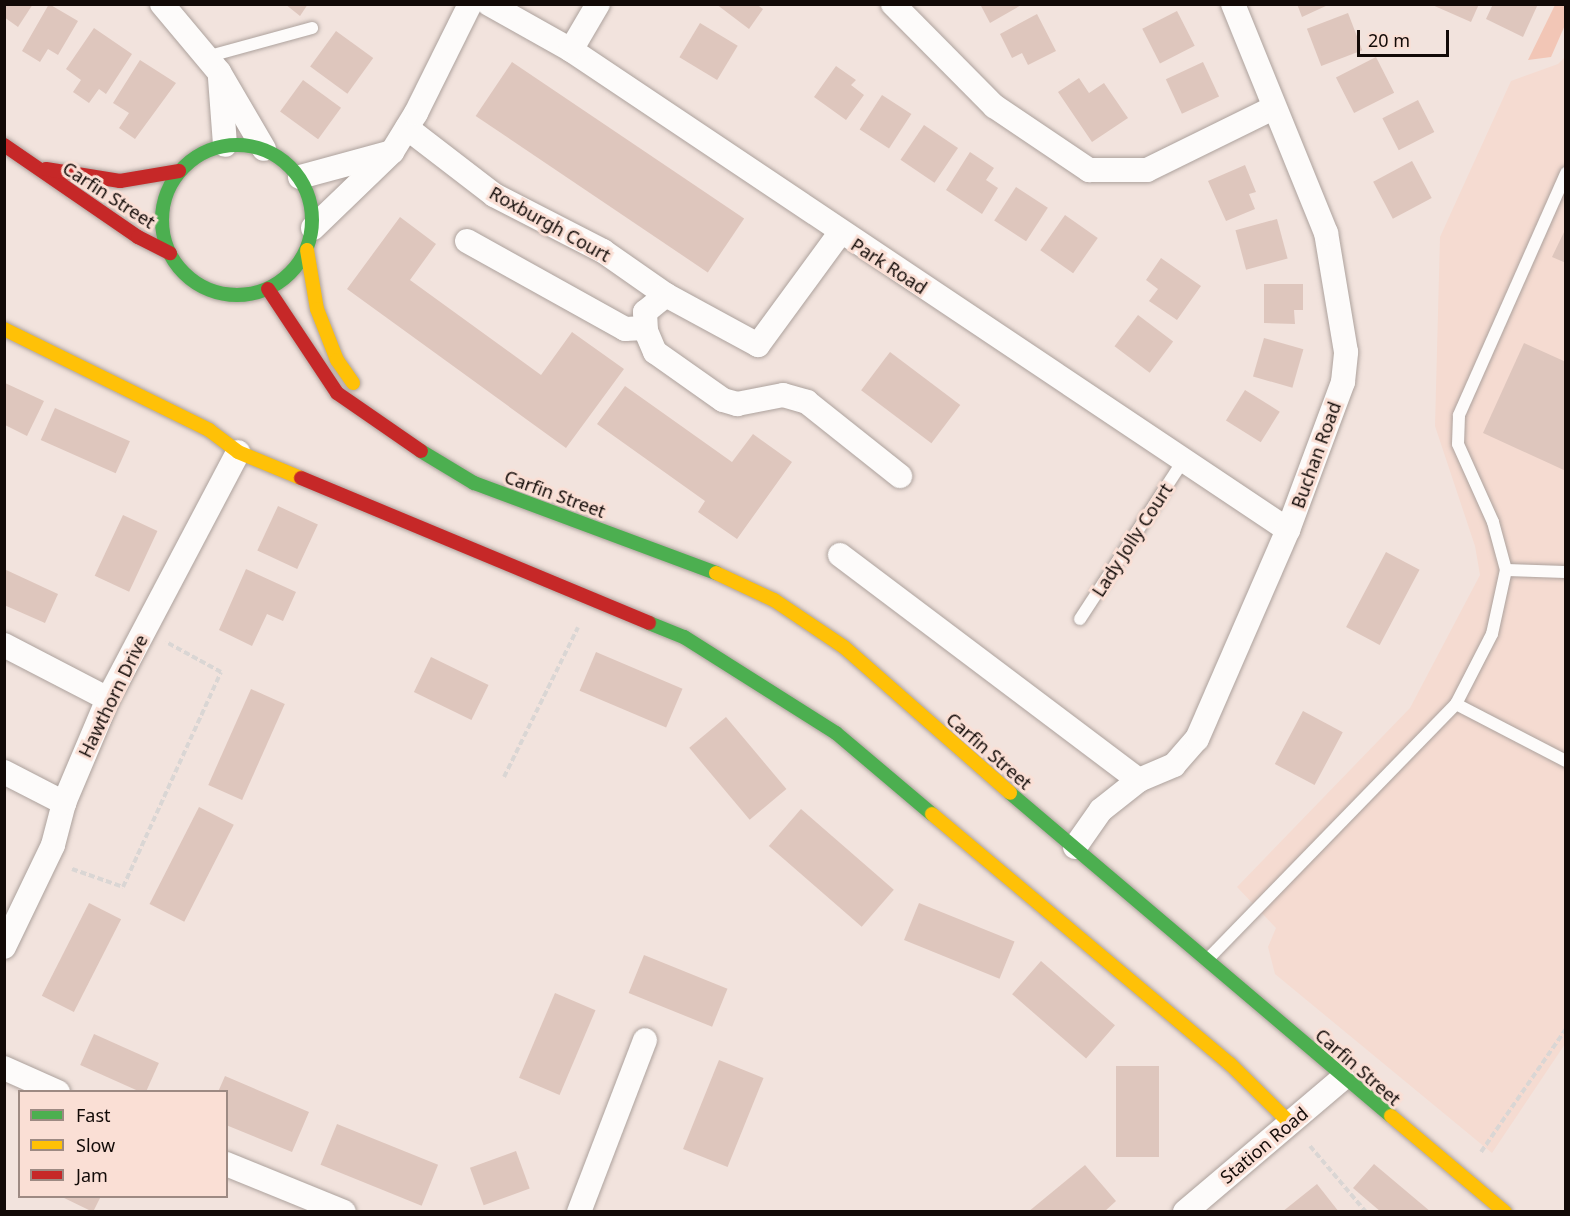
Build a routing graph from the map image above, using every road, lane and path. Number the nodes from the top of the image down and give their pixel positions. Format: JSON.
{"nodes":[{"id":1,"x":162,"y":4,"type":"edge"},
{"id":2,"x":470,"y":4,"type":"edge"},
{"id":3,"x":489,"y":4,"type":"edge"},
{"id":4,"x":598,"y":4,"type":"edge"},
{"id":5,"x":893,"y":4,"type":"edge"},
{"id":6,"x":1233,"y":4,"type":"edge"},
{"id":7,"x":312,"y":28,"type":"dead end"},
{"id":8,"x":571,"y":50,"type":"junction"},
{"id":9,"x":213,"y":65,"type":"junction"},
{"id":10,"x":1273,"y":108,"type":"junction"},
{"id":11,"x":407,"y":128,"type":"junction"},
{"id":12,"x":4,"y":145,"type":"edge"},
{"id":13,"x":225,"y":145,"type":"junction"},
{"id":14,"x":264,"y":149,"type":"junction"},
{"id":15,"x":392,"y":152,"type":"junction"},
{"id":16,"x":30,"y":165,"type":"junction"},
{"id":17,"x":179,"y":171,"type":"junction"},
{"id":18,"x":1566,"y":174,"type":"edge"},
{"id":19,"x":300,"y":177,"type":"junction"},
{"id":20,"x":840,"y":233,"type":"junction"},
{"id":21,"x":310,"y":239,"type":"junction"},
{"id":22,"x":467,"y":241,"type":"dead end"},
{"id":23,"x":170,"y":253,"type":"junction"},
{"id":24,"x":268,"y":289,"type":"junction"},
{"id":25,"x":666,"y":295,"type":"junction"},
{"id":26,"x":645,"y":328,"type":"junction"},
{"id":27,"x":4,"y":329,"type":"edge"},
{"id":28,"x":382,"y":427,"type":"junction"},
{"id":29,"x":238,"y":452,"type":"junction"},
{"id":30,"x":1184,"y":460,"type":"junction"},
{"id":31,"x":900,"y":476,"type":"dead end"},
{"id":32,"x":1288,"y":530,"type":"junction"},
{"id":33,"x":840,"y":555,"type":"dead end"},
{"id":34,"x":1506,"y":570,"type":"junction"},
{"id":35,"x":1566,"y":572,"type":"edge"},
{"id":36,"x":592,"y":599,"type":"junction"},
{"id":37,"x":1080,"y":619,"type":"dead end"},
{"id":38,"x":144,"y":630,"type":"junction"},
{"id":39,"x":4,"y":645,"type":"edge"},
{"id":40,"x":108,"y":699,"type":"junction"},
{"id":41,"x":1456,"y":704,"type":"junction"},
{"id":42,"x":1566,"y":761,"type":"edge"},
{"id":43,"x":4,"y":772,"type":"edge"},
{"id":44,"x":504,"y":777,"type":"dead end"},
{"id":45,"x":1140,"y":780,"type":"junction"},
{"id":46,"x":64,"y":802,"type":"junction"},
{"id":47,"x":1075,"y":847,"type":"junction"},
{"id":48,"x":46,"y":859,"type":"junction"},
{"id":49,"x":4,"y":947,"type":"edge"},
{"id":50,"x":1207,"y":960,"type":"junction"},
{"id":51,"x":1566,"y":1029,"type":"edge"},
{"id":52,"x":645,"y":1040,"type":"dead end"},
{"id":53,"x":4,"y":1068,"type":"edge"},
{"id":54,"x":1343,"y":1078,"type":"junction"},
{"id":55,"x":54,"y":1090,"type":"edge"},
{"id":56,"x":1290,"y":1123,"type":"junction"},
{"id":57,"x":228,"y":1165,"type":"edge"},
{"id":58,"x":1463,"y":1179,"type":"junction"},
{"id":59,"x":344,"y":1212,"type":"edge"},
{"id":60,"x":579,"y":1212,"type":"edge"},
{"id":61,"x":1185,"y":1212,"type":"edge"},
{"id":62,"x":1366,"y":1212,"type":"edge"},
{"id":63,"x":1505,"y":1212,"type":"edge"}],
"edges":[{"from":1,"to":9,"type":"street"},
{"from":2,"to":11,"type":"street"},
{"from":3,"to":8,"type":"street","name":"Park Road"},
{"from":4,"to":8,"type":"street"},
{"from":5,"to":10,"type":"street"},
{"from":6,"to":10,"type":"street","name":"Buchan Road"},
{"from":7,"to":9,"type":"lane"},
{"from":8,"to":20,"type":"street","name":"Park Road"},
{"from":9,"to":13,"type":"street"},
{"from":9,"to":14,"type":"street"},
{"from":10,"to":32,"type":"street","name":"Buchan Road"},
{"from":11,"to":15,"type":"street"},
{"from":11,"to":25,"type":"street","name":"Roxburgh Court"},
{"from":12,"to":16,"type":"main road","name":"Carfin Street"},
{"from":13,"to":14,"type":"main road"},
{"from":13,"to":17,"type":"main road"},
{"from":14,"to":19,"type":"main road"},
{"from":15,"to":19,"type":"street"},
{"from":15,"to":21,"type":"street"},
{"from":16,"to":17,"type":"main road","name":"Carfin Street"},
{"from":16,"to":23,"type":"main road","name":"Carfin Street"},
{"from":17,"to":23,"type":"main road"},
{"from":18,"to":34,"type":"lane"},
{"from":19,"to":21,"type":"main road"},
{"from":20,"to":25,"type":"street","name":"Roxburgh Court"},
{"from":20,"to":30,"type":"street","name":"Park Road"},
{"from":21,"to":24,"type":"main road"},
{"from":21,"to":28,"type":"main road","name":"Carfin Street"},
{"from":22,"to":26,"type":"street"},
{"from":23,"to":24,"type":"main road"},
{"from":24,"to":28,"type":"main road","name":"Carfin Street"},
{"from":25,"to":26,"type":"street"},
{"from":26,"to":31,"type":"street"},
{"from":27,"to":29,"type":"main road"},
{"from":28,"to":47,"type":"main road","name":"Carfin Street"},
{"from":29,"to":36,"type":"main road"},
{"from":29,"to":38,"type":"street","name":"Hawthorn Drive"},
{"from":30,"to":32,"type":"street","name":"Park Road"},
{"from":30,"to":37,"type":"lane","name":"Lady Jolly Court"},
{"from":32,"to":45,"type":"street","name":"Buchan Road"},
{"from":33,"to":45,"type":"street"},
{"from":34,"to":35,"type":"lane"},
{"from":34,"to":41,"type":"lane"},
{"from":36,"to":44,"type":"path"},
{"from":36,"to":56,"type":"main road"},
{"from":38,"to":40,"type":"street","name":"Hawthorn Drive"},
{"from":38,"to":48,"type":"path"},
{"from":39,"to":40,"type":"street"},
{"from":40,"to":46,"type":"street","name":"Hawthorn Drive"},
{"from":41,"to":42,"type":"lane"},
{"from":41,"to":50,"type":"lane"},
{"from":43,"to":46,"type":"street"},
{"from":45,"to":47,"type":"street","name":"Buchan Road"},
{"from":46,"to":48,"type":"street","name":"Hawthorn Drive"},
{"from":47,"to":50,"type":"main road","name":"Carfin Street"},
{"from":48,"to":49,"type":"street","name":"Hawthorn Drive"},
{"from":50,"to":54,"type":"main road","name":"Carfin Street"},
{"from":51,"to":58,"type":"path"},
{"from":52,"to":60,"type":"street"},
{"from":53,"to":55,"type":"street"},
{"from":54,"to":56,"type":"street","name":"Station Road"},
{"from":54,"to":58,"type":"main road","name":"Carfin Street"},
{"from":56,"to":61,"type":"street","name":"Station Road"},
{"from":56,"to":62,"type":"path"},
{"from":57,"to":59,"type":"street"},
{"from":58,"to":63,"type":"main road","name":"Carfin Street"}]}
